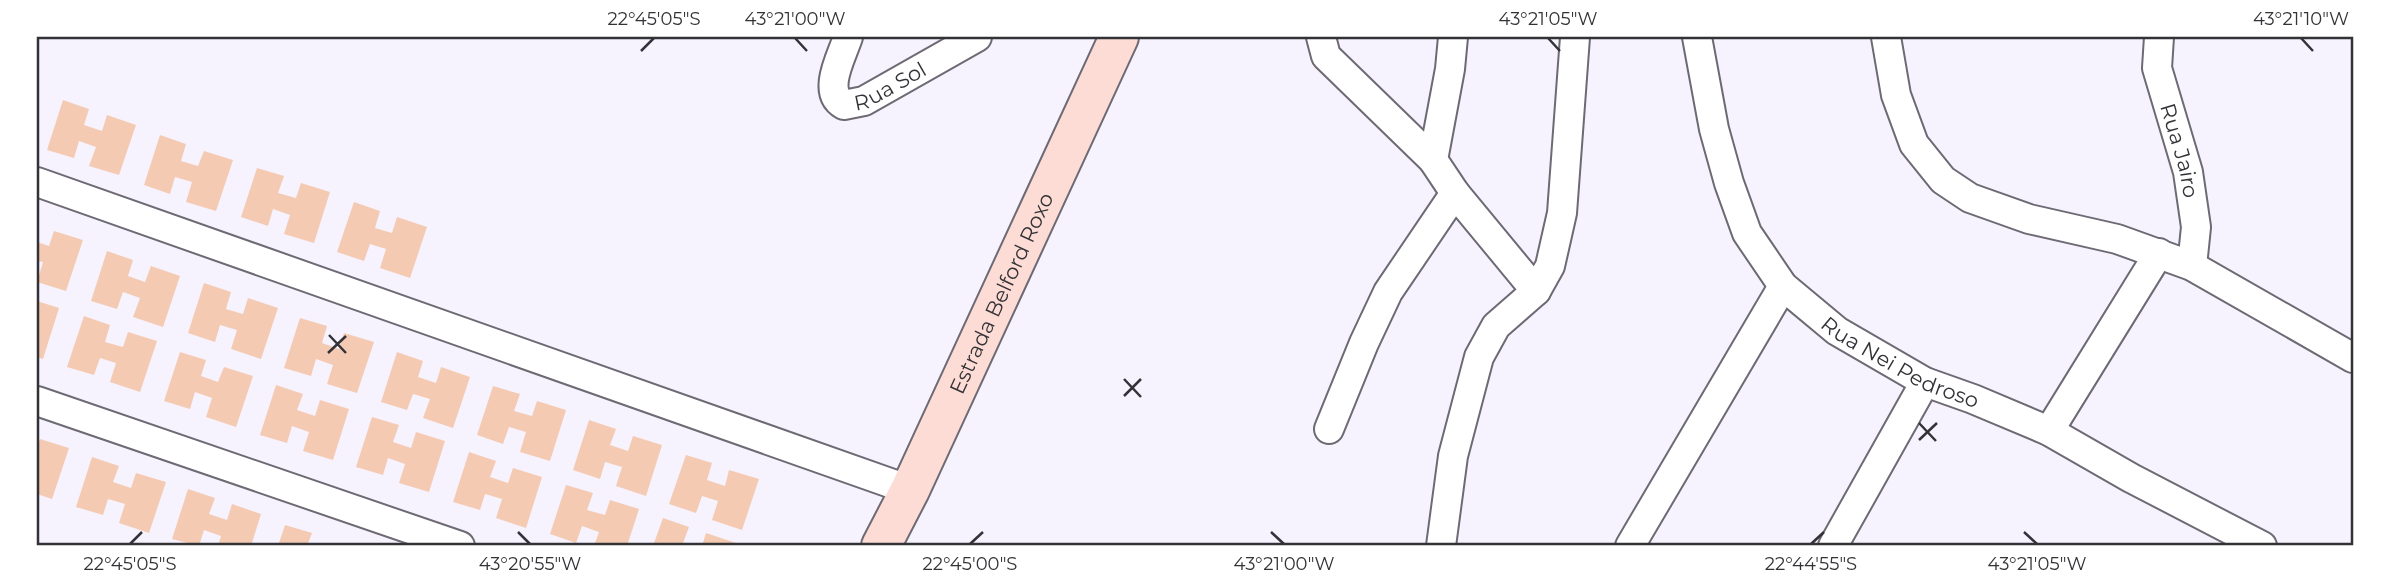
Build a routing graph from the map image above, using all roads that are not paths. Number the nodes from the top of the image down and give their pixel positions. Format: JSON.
{"nodes":[{"id":1,"x":848,"y":37,"type":"edge"},
{"id":2,"x":977,"y":37,"type":"edge"},
{"id":3,"x":1119,"y":37,"type":"edge"},
{"id":4,"x":1321,"y":37,"type":"edge"},
{"id":5,"x":1453,"y":37,"type":"edge"},
{"id":6,"x":1575,"y":37,"type":"edge"},
{"id":7,"x":1697,"y":37,"type":"edge"},
{"id":8,"x":1886,"y":37,"type":"edge"},
{"id":9,"x":2159,"y":37,"type":"edge"},
{"id":10,"x":1433,"y":160,"type":"junction"},
{"id":11,"x":37,"y":182,"type":"edge"},
{"id":12,"x":1455,"y":193,"type":"junction"},
{"id":13,"x":2159,"y":253,"type":"junction"},
{"id":14,"x":2192,"y":266,"type":"junction"},
{"id":15,"x":1783,"y":286,"type":"junction"},
{"id":16,"x":1536,"y":291,"type":"junction"},
{"id":17,"x":2353,"y":358,"type":"edge"},
{"id":18,"x":1925,"y":382,"type":"junction"},
{"id":19,"x":37,"y":401,"type":"edge"},
{"id":20,"x":1329,"y":429,"type":"dead end"},
{"id":21,"x":2049,"y":431,"type":"junction"},
{"id":22,"x":910,"y":490,"type":"junction"},
{"id":23,"x":460,"y":546,"type":"edge"},
{"id":24,"x":881,"y":546,"type":"edge"},
{"id":25,"x":1441,"y":546,"type":"edge"},
{"id":26,"x":1630,"y":546,"type":"edge"},
{"id":27,"x":1833,"y":546,"type":"edge"},
{"id":28,"x":2262,"y":546,"type":"edge"}],
"edges":[{"from":1,"to":2,"type":"street","name":"Rua Sol"},
{"from":3,"to":22,"type":"street","name":"Estrada Belford Roxo"},
{"from":4,"to":10,"type":"street"},
{"from":5,"to":10,"type":"street"},
{"from":6,"to":16,"type":"street"},
{"from":7,"to":15,"type":"street","name":"Rua Nei Pedroso"},
{"from":8,"to":13,"type":"street"},
{"from":9,"to":14,"type":"street","name":"Rua Jairo"},
{"from":10,"to":12,"type":"street"},
{"from":11,"to":22,"type":"street"},
{"from":12,"to":16,"type":"street"},
{"from":12,"to":20,"type":"street"},
{"from":13,"to":14,"type":"street"},
{"from":13,"to":21,"type":"street"},
{"from":14,"to":17,"type":"street"},
{"from":15,"to":18,"type":"street","name":"Rua Nei Pedroso"},
{"from":15,"to":26,"type":"street"},
{"from":16,"to":25,"type":"street"},
{"from":18,"to":21,"type":"street","name":"Rua Nei Pedroso"},
{"from":18,"to":27,"type":"street"},
{"from":19,"to":23,"type":"street"},
{"from":21,"to":28,"type":"street","name":"Rua Nei Pedroso"},
{"from":22,"to":24,"type":"street","name":"Estrada Belford Roxo"}]}
